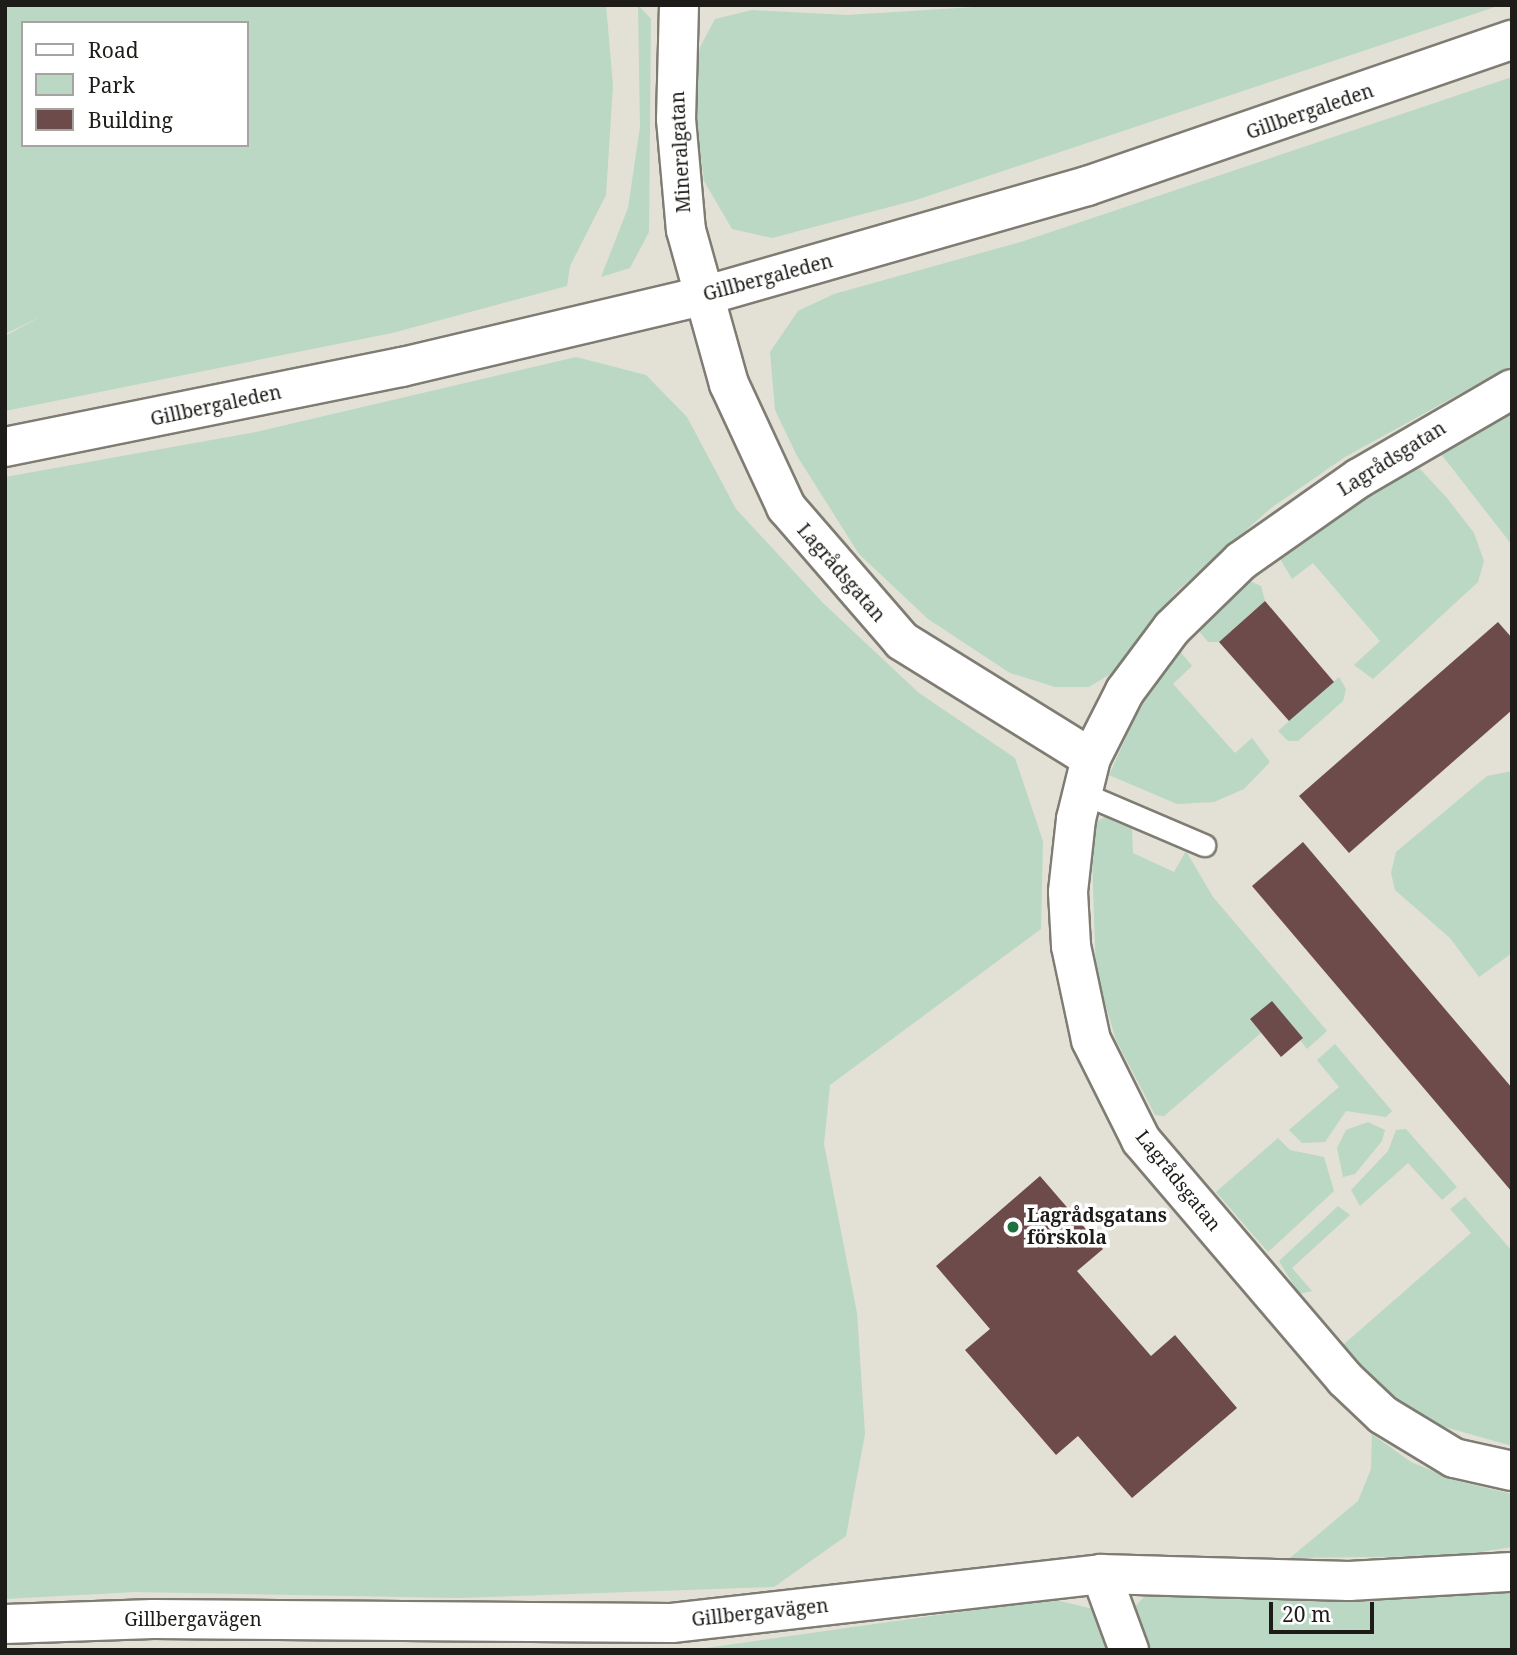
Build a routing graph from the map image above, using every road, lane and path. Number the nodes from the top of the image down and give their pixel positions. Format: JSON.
{"nodes":[{"id":1,"x":679,"y":5,"type":"edge"},
{"id":2,"x":1512,"y":40,"type":"edge"},
{"id":3,"x":707,"y":295,"type":"junction"},
{"id":4,"x":1512,"y":390,"type":"edge"},
{"id":5,"x":5,"y":447,"type":"edge"},
{"id":6,"x":1087,"y":776,"type":"junction"},
{"id":7,"x":1204,"y":845,"type":"dead end"},
{"id":8,"x":1512,"y":1471,"type":"edge"},
{"id":9,"x":1512,"y":1572,"type":"edge"},
{"id":10,"x":1101,"y":1574,"type":"junction"},
{"id":11,"x":5,"y":1624,"type":"edge"},
{"id":12,"x":1129,"y":1650,"type":"edge"}],
"edges":[{"from":1,"to":3,"type":"street","name":"Mineralgatan"},
{"from":2,"to":3,"type":"street","name":"Gillbergaleden"},
{"from":3,"to":5,"type":"street","name":"Gillbergaleden"},
{"from":3,"to":6,"type":"street","name":"Lagrådsgatan"},
{"from":4,"to":6,"type":"street","name":"Lagrådsgatan"},
{"from":6,"to":7,"type":"lane"},
{"from":6,"to":8,"type":"street","name":"Lagrådsgatan"},
{"from":9,"to":10,"type":"street","name":"Gillbergavägen"},
{"from":10,"to":11,"type":"street","name":"Gillbergavägen"},
{"from":10,"to":12,"type":"street"}]}
